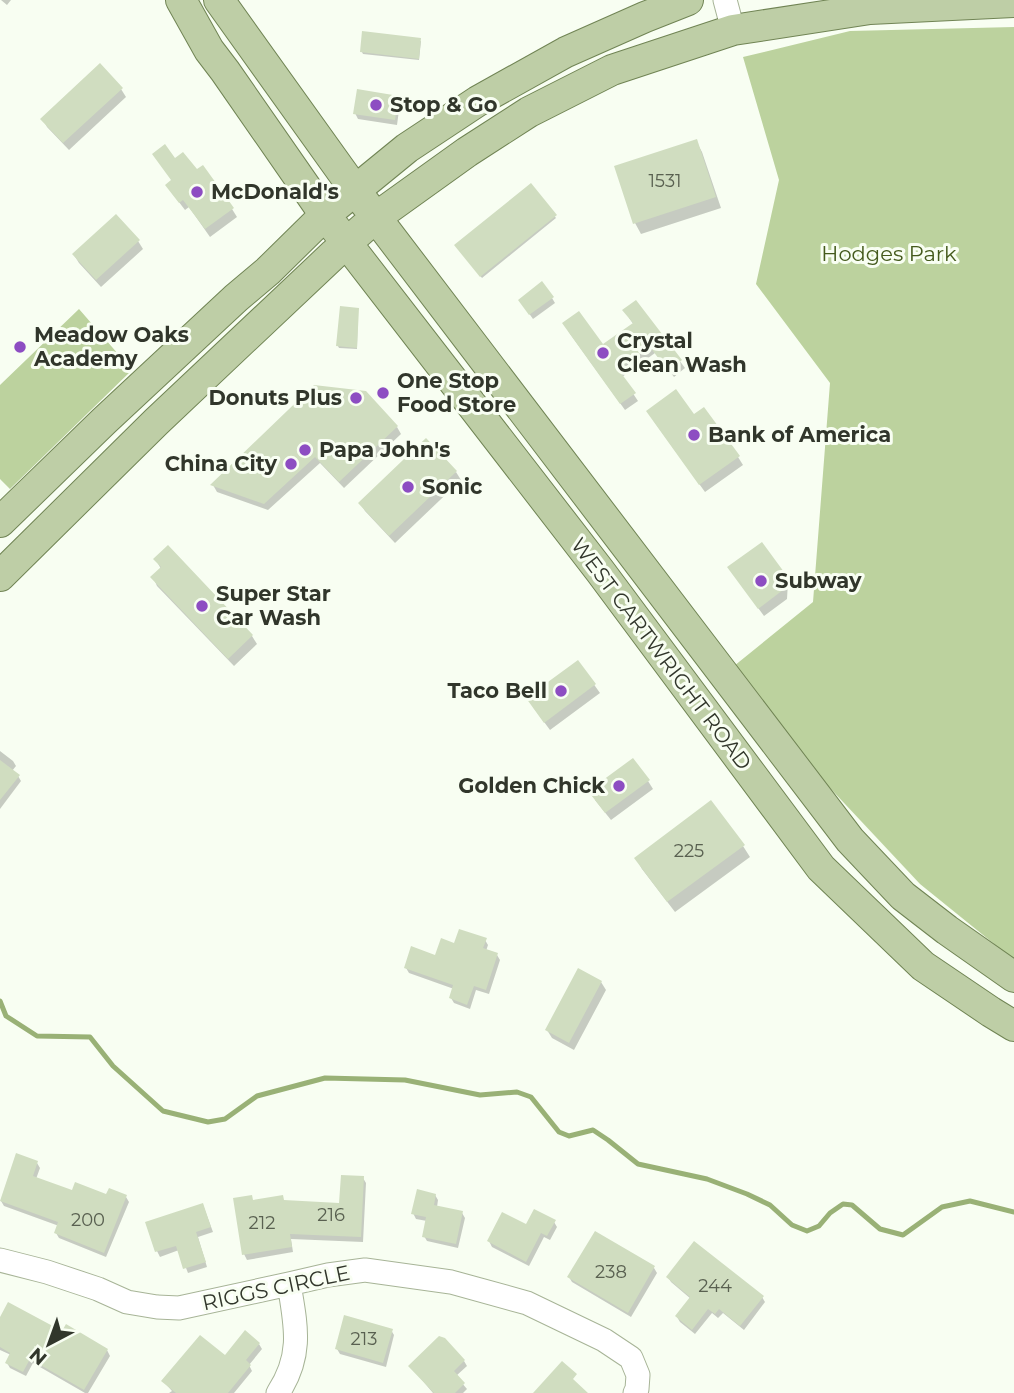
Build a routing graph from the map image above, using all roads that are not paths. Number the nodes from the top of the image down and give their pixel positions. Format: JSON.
{"nodes":[{"id":1,"x":181,"y":0,"type":"edge"},
{"id":2,"x":219,"y":0,"type":"edge"},
{"id":3,"x":688,"y":0,"type":"edge"},
{"id":4,"x":725,"y":0,"type":"edge"},
{"id":5,"x":1014,"y":2,"type":"edge"},
{"id":6,"x":733,"y":30,"type":"junction"},
{"id":7,"x":355,"y":190,"type":"junction"},
{"id":8,"x":325,"y":215,"type":"junction"},
{"id":9,"x":376,"y":218,"type":"junction"},
{"id":10,"x":346,"y":243,"type":"junction"},
{"id":11,"x":161,"y":369,"type":"junction"},
{"id":12,"x":105,"y":472,"type":"junction"},
{"id":13,"x":0,"y":522,"type":"edge"},
{"id":14,"x":627,"y":548,"type":"junction"},
{"id":15,"x":600,"y":571,"type":"junction"},
{"id":16,"x":0,"y":576,"type":"edge"},
{"id":17,"x":850,"y":840,"type":"junction"},
{"id":18,"x":821,"y":868,"type":"junction"},
{"id":19,"x":1014,"y":977,"type":"edge"},
{"id":20,"x":1014,"y":1026,"type":"edge"},
{"id":21,"x":0,"y":1260,"type":"edge"},
{"id":22,"x":289,"y":1284,"type":"junction"},
{"id":23,"x":278,"y":1393,"type":"edge"},
{"id":24,"x":635,"y":1393,"type":"edge"}],
"edges":[{"from":1,"to":8,"type":"main road","name":"WEST CARTWRIGHT ROAD"},
{"from":2,"to":7,"type":"main road","name":"WEST CARTWRIGHT ROAD"},
{"from":3,"to":7,"type":"main road"},
{"from":4,"to":6,"type":"street"},
{"from":5,"to":6,"type":"main road"},
{"from":6,"to":9,"type":"main road"},
{"from":7,"to":8,"type":"main road"},
{"from":7,"to":9,"type":"main road","name":"WEST CARTWRIGHT ROAD"},
{"from":8,"to":10,"type":"main road","name":"WEST CARTWRIGHT ROAD"},
{"from":8,"to":11,"type":"main road"},
{"from":9,"to":10,"type":"main road"},
{"from":9,"to":14,"type":"main road","name":"WEST CARTWRIGHT ROAD"},
{"from":10,"to":12,"type":"main road"},
{"from":10,"to":15,"type":"main road","name":"WEST CARTWRIGHT ROAD"},
{"from":11,"to":12,"type":"main road"},
{"from":11,"to":13,"type":"main road"},
{"from":12,"to":16,"type":"main road"},
{"from":14,"to":15,"type":"main road"},
{"from":14,"to":17,"type":"main road","name":"WEST CARTWRIGHT ROAD"},
{"from":15,"to":18,"type":"main road","name":"WEST CARTWRIGHT ROAD"},
{"from":17,"to":18,"type":"main road"},
{"from":17,"to":19,"type":"main road","name":"WEST CARTWRIGHT ROAD"},
{"from":18,"to":20,"type":"main road","name":"WEST CARTWRIGHT ROAD"},
{"from":21,"to":22,"type":"street","name":"RIGGS CIRCLE"},
{"from":22,"to":23,"type":"street"},
{"from":22,"to":24,"type":"street","name":"RIGGS CIRCLE"}]}
